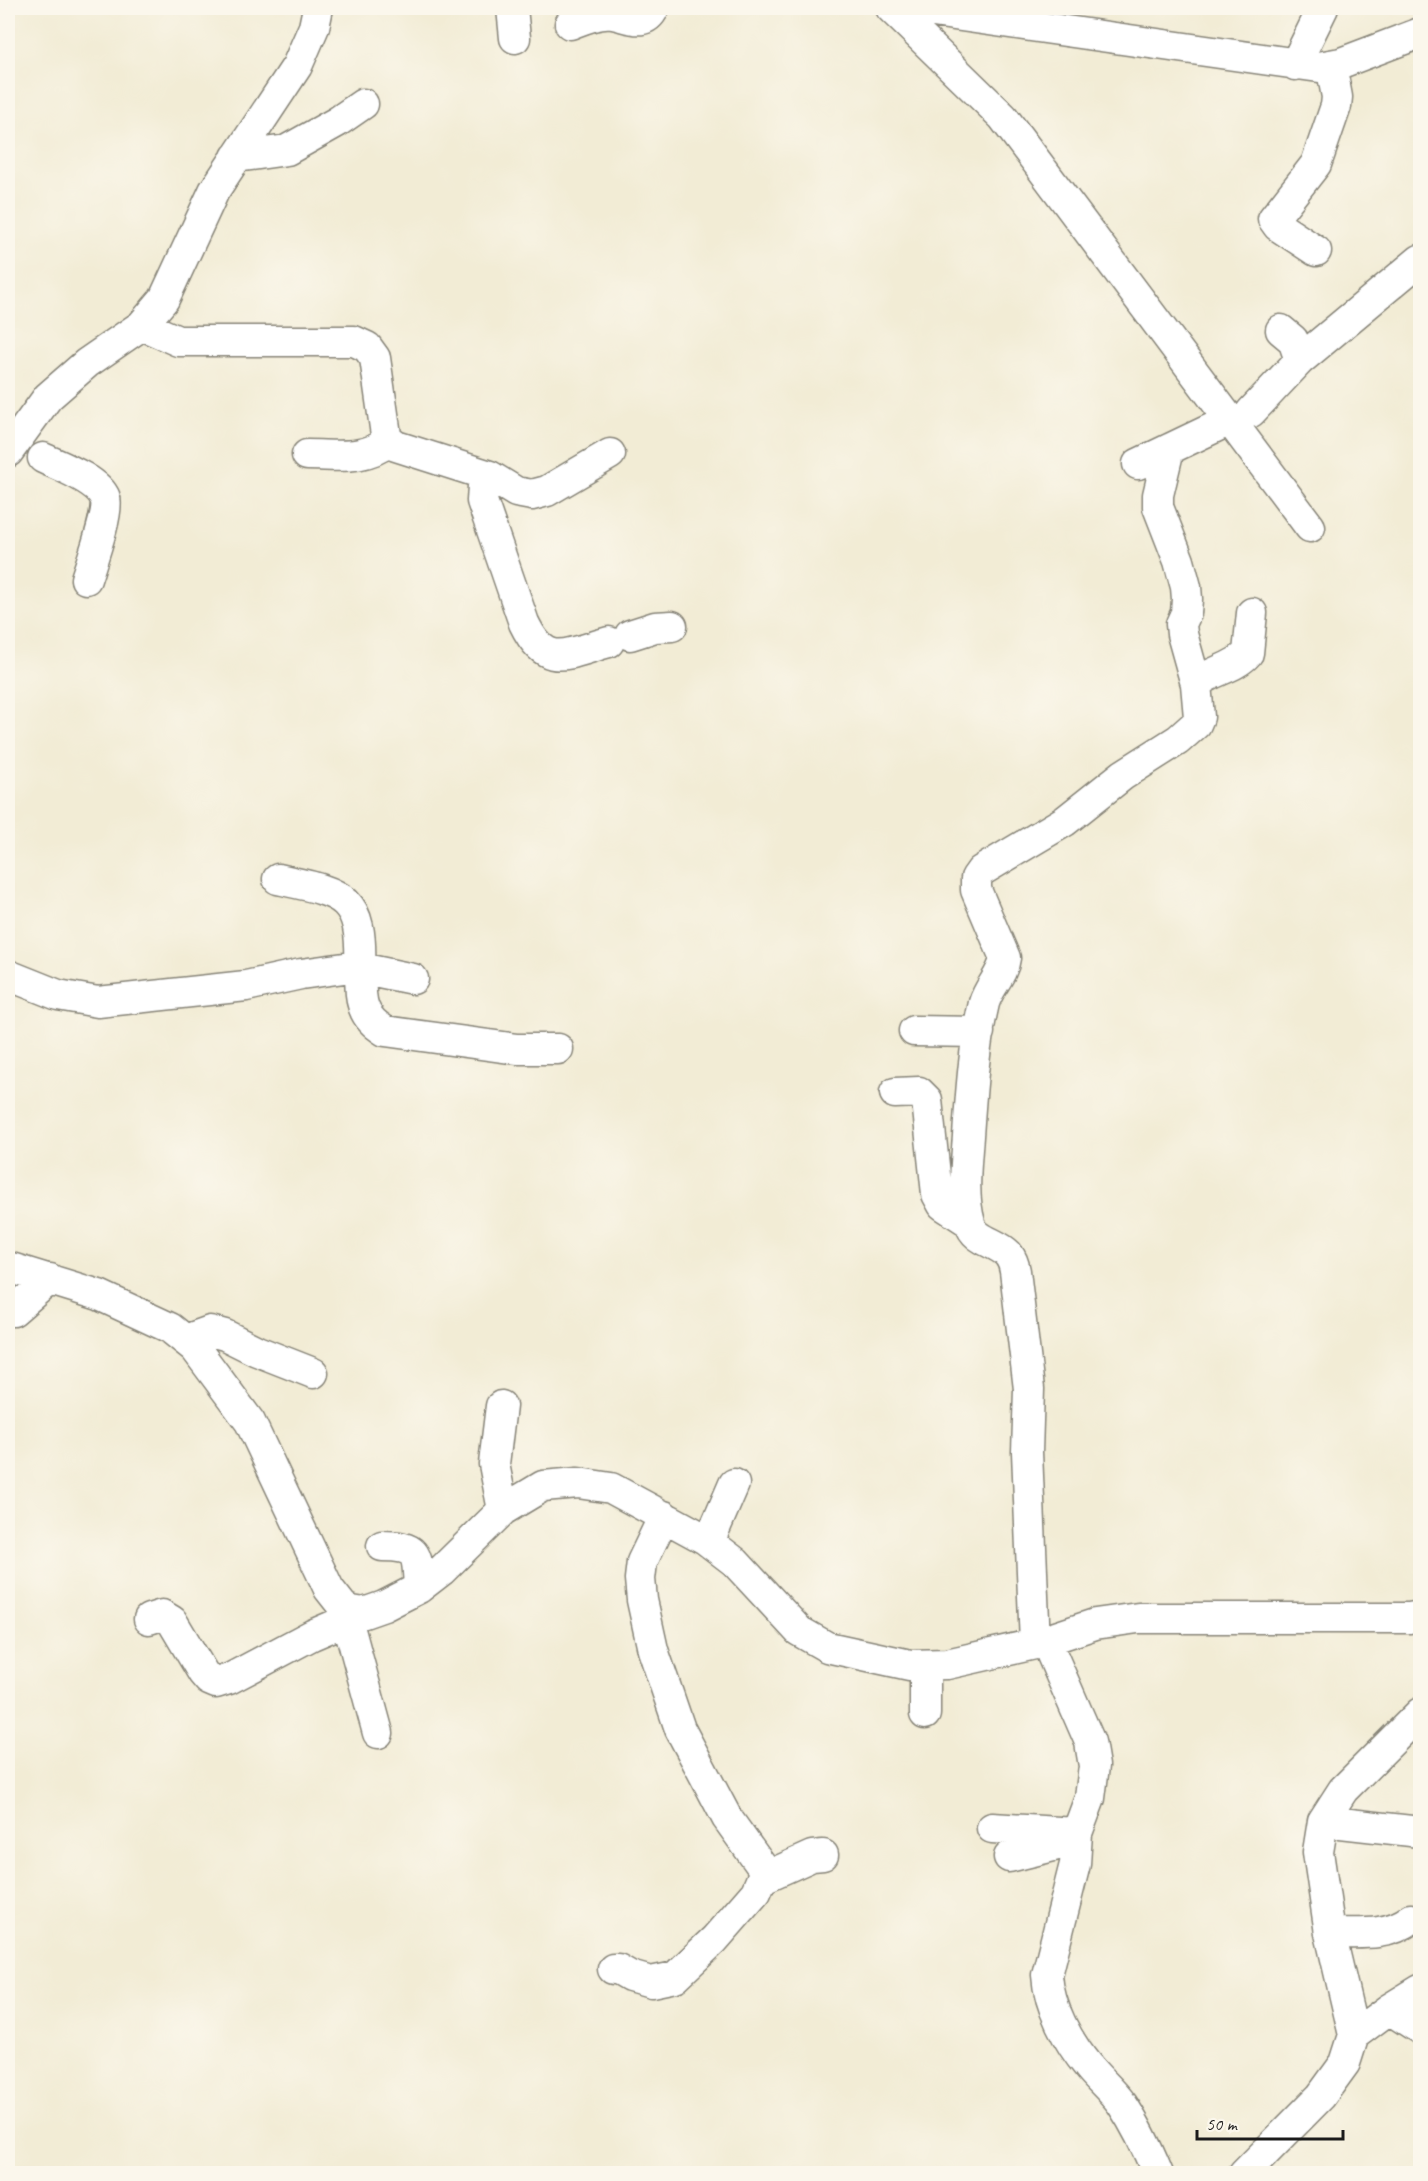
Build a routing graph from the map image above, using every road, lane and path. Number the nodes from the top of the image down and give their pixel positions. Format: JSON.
{"nodes":[{"id":1,"x":318,"y":8,"type":"edge"},
{"id":2,"x":512,"y":8,"type":"edge"},
{"id":3,"x":654,"y":8,"type":"edge"},
{"id":4,"x":891,"y":8,"type":"edge"},
{"id":5,"x":904,"y":8,"type":"edge"},
{"id":6,"x":1323,"y":8,"type":"edge"},
{"id":7,"x":570,"y":24,"type":"dead end"},
{"id":8,"x":1420,"y":33,"type":"edge"},
{"id":9,"x":515,"y":38,"type":"dead end"},
{"id":10,"x":1295,"y":65,"type":"junction"},
{"id":11,"x":1330,"y":65,"type":"junction"},
{"id":12,"x":363,"y":104,"type":"dead end"},
{"id":13,"x":236,"y":157,"type":"junction"},
{"id":14,"x":1316,"y":251,"type":"dead end"},
{"id":15,"x":1420,"y":260,"type":"edge"},
{"id":16,"x":142,"y":325,"type":"junction"},
{"id":17,"x":1281,"y":330,"type":"dead end"},
{"id":18,"x":1300,"y":360,"type":"junction"},
{"id":19,"x":1240,"y":420,"type":"junction"},
{"id":20,"x":389,"y":441,"type":"junction"},
{"id":21,"x":1169,"y":449,"type":"junction"},
{"id":22,"x":19,"y":453,"type":"edge"},
{"id":23,"x":610,"y":454,"type":"dead end"},
{"id":24,"x":307,"y":456,"type":"dead end"},
{"id":25,"x":1138,"y":464,"type":"dead end"},
{"id":26,"x":489,"y":476,"type":"junction"},
{"id":27,"x":1310,"y":526,"type":"dead end"},
{"id":28,"x":86,"y":579,"type":"dead end"},
{"id":29,"x":1252,"y":613,"type":"dead end"},
{"id":30,"x":672,"y":626,"type":"dead end"},
{"id":31,"x":1196,"y":684,"type":"junction"},
{"id":32,"x":278,"y":879,"type":"dead end"},
{"id":33,"x":360,"y":968,"type":"junction"},
{"id":34,"x":8,"y":975,"type":"edge"},
{"id":35,"x":413,"y":979,"type":"dead end"},
{"id":36,"x":914,"y":1031,"type":"dead end"},
{"id":37,"x":980,"y":1032,"type":"junction"},
{"id":38,"x":558,"y":1049,"type":"dead end"},
{"id":39,"x":895,"y":1094,"type":"dead end"},
{"id":40,"x":969,"y":1222,"type":"junction"},
{"id":41,"x":8,"y":1267,"type":"edge"},
{"id":42,"x":50,"y":1279,"type":"junction"},
{"id":43,"x":13,"y":1311,"type":"dead end"},
{"id":44,"x":185,"y":1340,"type":"junction"},
{"id":45,"x":313,"y":1373,"type":"dead end"},
{"id":46,"x":501,"y":1406,"type":"dead end"},
{"id":47,"x":735,"y":1484,"type":"dead end"},
{"id":48,"x":503,"y":1510,"type":"junction"},
{"id":49,"x":664,"y":1516,"type":"junction"},
{"id":50,"x":709,"y":1542,"type":"junction"},
{"id":51,"x":382,"y":1546,"type":"dead end"},
{"id":52,"x":419,"y":1588,"type":"junction"},
{"id":53,"x":346,"y":1614,"type":"junction"},
{"id":54,"x":1420,"y":1616,"type":"edge"},
{"id":55,"x":149,"y":1619,"type":"dead end"},
{"id":56,"x":1040,"y":1642,"type":"junction"},
{"id":57,"x":925,"y":1665,"type":"junction"},
{"id":58,"x":1420,"y":1713,"type":"edge"},
{"id":59,"x":925,"y":1714,"type":"dead end"},
{"id":60,"x":378,"y":1733,"type":"dead end"},
{"id":61,"x":1323,"y":1821,"type":"junction"},
{"id":62,"x":992,"y":1828,"type":"dead end"},
{"id":63,"x":1420,"y":1832,"type":"edge"},
{"id":64,"x":1076,"y":1837,"type":"junction"},
{"id":65,"x":824,"y":1854,"type":"dead end"},
{"id":66,"x":1009,"y":1857,"type":"dead end"},
{"id":67,"x":763,"y":1878,"type":"junction"},
{"id":68,"x":1411,"y":1919,"type":"dead end"},
{"id":69,"x":1330,"y":1933,"type":"junction"},
{"id":70,"x":613,"y":1969,"type":"dead end"},
{"id":71,"x":1420,"y":1990,"type":"edge"},
{"id":72,"x":1389,"y":2009,"type":"junction"},
{"id":73,"x":1420,"y":2029,"type":"edge"},
{"id":74,"x":1354,"y":2035,"type":"junction"},
{"id":75,"x":1158,"y":2174,"type":"edge"},
{"id":76,"x":1244,"y":2174,"type":"edge"}],
"edges":[{"from":1,"to":13,"type":"street"},
{"from":2,"to":9,"type":"street"},
{"from":3,"to":7,"type":"street"},
{"from":4,"to":19,"type":"street"},
{"from":5,"to":10,"type":"street"},
{"from":6,"to":10,"type":"street"},
{"from":8,"to":11,"type":"street"},
{"from":10,"to":11,"type":"street"},
{"from":11,"to":14,"type":"street"},
{"from":12,"to":13,"type":"street"},
{"from":13,"to":16,"type":"street"},
{"from":15,"to":18,"type":"street"},
{"from":16,"to":20,"type":"street"},
{"from":16,"to":22,"type":"street"},
{"from":17,"to":18,"type":"street"},
{"from":18,"to":19,"type":"street"},
{"from":19,"to":21,"type":"street"},
{"from":19,"to":27,"type":"street"},
{"from":20,"to":24,"type":"street"},
{"from":20,"to":26,"type":"street"},
{"from":21,"to":25,"type":"street"},
{"from":21,"to":31,"type":"street"},
{"from":22,"to":28,"type":"street"},
{"from":23,"to":26,"type":"street"},
{"from":26,"to":30,"type":"street"},
{"from":29,"to":31,"type":"street"},
{"from":31,"to":37,"type":"street"},
{"from":32,"to":33,"type":"street"},
{"from":33,"to":34,"type":"street"},
{"from":33,"to":35,"type":"street"},
{"from":33,"to":38,"type":"street"},
{"from":36,"to":37,"type":"street"},
{"from":37,"to":40,"type":"street"},
{"from":39,"to":40,"type":"street"},
{"from":40,"to":56,"type":"street"},
{"from":41,"to":42,"type":"street"},
{"from":42,"to":43,"type":"street"},
{"from":42,"to":44,"type":"street"},
{"from":44,"to":45,"type":"street"},
{"from":44,"to":53,"type":"street"},
{"from":46,"to":48,"type":"street"},
{"from":47,"to":50,"type":"street"},
{"from":48,"to":49,"type":"street"},
{"from":48,"to":52,"type":"street"},
{"from":49,"to":50,"type":"street"},
{"from":49,"to":67,"type":"street"},
{"from":50,"to":57,"type":"street"},
{"from":51,"to":52,"type":"street"},
{"from":52,"to":53,"type":"street"},
{"from":53,"to":55,"type":"street"},
{"from":53,"to":60,"type":"street"},
{"from":54,"to":56,"type":"street"},
{"from":56,"to":57,"type":"street"},
{"from":56,"to":64,"type":"street"},
{"from":57,"to":59,"type":"street"},
{"from":58,"to":61,"type":"street"},
{"from":61,"to":63,"type":"street"},
{"from":61,"to":69,"type":"street"},
{"from":62,"to":64,"type":"street"},
{"from":64,"to":66,"type":"street"},
{"from":64,"to":75,"type":"street"},
{"from":65,"to":67,"type":"street"},
{"from":67,"to":70,"type":"street"},
{"from":68,"to":69,"type":"street"},
{"from":69,"to":74,"type":"street"},
{"from":71,"to":72,"type":"street"},
{"from":72,"to":73,"type":"street"},
{"from":72,"to":74,"type":"street"},
{"from":74,"to":76,"type":"street"}]}
